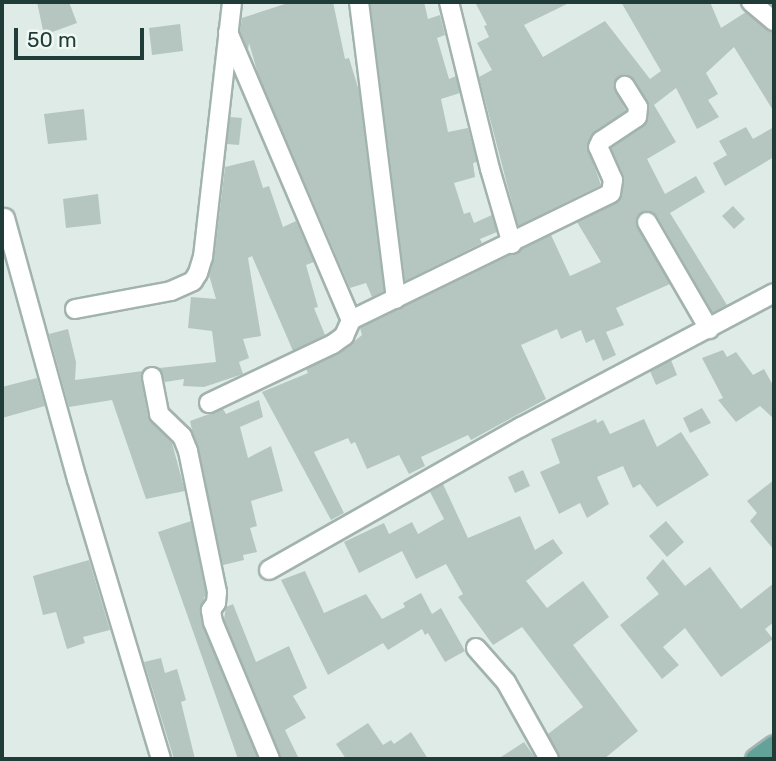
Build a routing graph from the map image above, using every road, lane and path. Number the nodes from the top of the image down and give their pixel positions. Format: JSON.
{"nodes":[{"id":1,"x":232,"y":2,"type":"edge"},
{"id":2,"x":359,"y":2,"type":"edge"},
{"id":3,"x":449,"y":2,"type":"edge"},
{"id":4,"x":751,"y":2,"type":"edge"},
{"id":5,"x":774,"y":21,"type":"edge"},
{"id":6,"x":228,"y":32,"type":"junction"},
{"id":7,"x":625,"y":86,"type":"dead end"},
{"id":8,"x":5,"y":218,"type":"dead end"},
{"id":9,"x":647,"y":222,"type":"dead end"},
{"id":10,"x":512,"y":244,"type":"junction"},
{"id":11,"x":774,"y":293,"type":"edge"},
{"id":12,"x":396,"y":299,"type":"junction"},
{"id":13,"x":75,"y":309,"type":"dead end"},
{"id":14,"x":351,"y":320,"type":"junction"},
{"id":15,"x":709,"y":329,"type":"junction"},
{"id":16,"x":152,"y":377,"type":"dead end"},
{"id":17,"x":209,"y":402,"type":"dead end"},
{"id":18,"x":269,"y":570,"type":"dead end"},
{"id":19,"x":476,"y":648,"type":"dead end"},
{"id":20,"x":774,"y":746,"type":"edge"},
{"id":21,"x":161,"y":759,"type":"edge"},
{"id":22,"x":270,"y":759,"type":"edge"},
{"id":23,"x":549,"y":759,"type":"edge"},
{"id":24,"x":756,"y":759,"type":"edge"}],
"edges":[{"from":1,"to":6,"type":"street"},
{"from":2,"to":12,"type":"street"},
{"from":3,"to":10,"type":"street"},
{"from":4,"to":5,"type":"street"},
{"from":6,"to":13,"type":"street"},
{"from":6,"to":14,"type":"street"},
{"from":7,"to":10,"type":"street"},
{"from":8,"to":21,"type":"street"},
{"from":9,"to":15,"type":"street"},
{"from":10,"to":12,"type":"street"},
{"from":11,"to":15,"type":"street"},
{"from":12,"to":14,"type":"street"},
{"from":14,"to":17,"type":"street"},
{"from":15,"to":18,"type":"street"},
{"from":16,"to":22,"type":"street"},
{"from":19,"to":23,"type":"street"},
{"from":20,"to":24,"type":"main road"}]}
